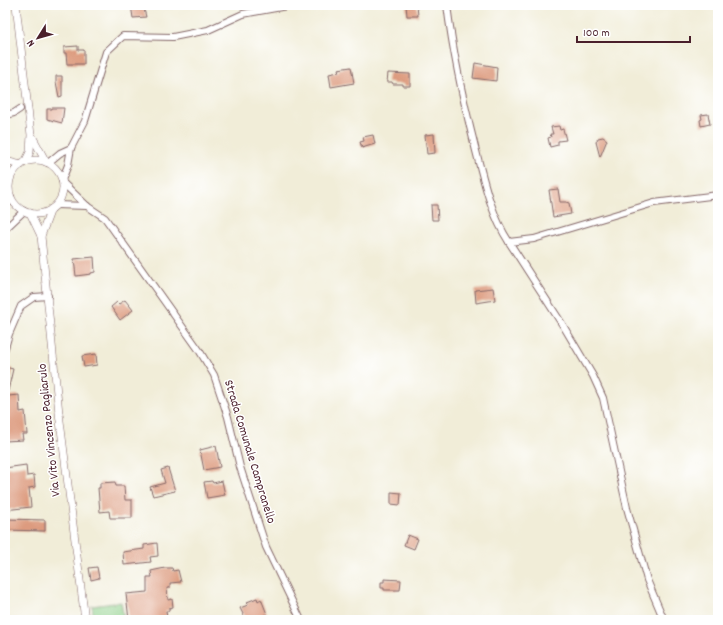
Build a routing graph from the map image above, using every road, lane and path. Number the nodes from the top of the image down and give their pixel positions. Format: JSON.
{"nodes":[{"id":1,"x":16,"y":5,"type":"edge"},
{"id":2,"x":292,"y":5,"type":"edge"},
{"id":3,"x":447,"y":5,"type":"edge"},
{"id":4,"x":20,"y":109,"type":"dead end"},
{"id":5,"x":5,"y":115,"type":"edge"},
{"id":6,"x":31,"y":135,"type":"junction"},
{"id":7,"x":71,"y":148,"type":"junction"},
{"id":8,"x":5,"y":161,"type":"edge"},
{"id":9,"x":47,"y":163,"type":"junction"},
{"id":10,"x":23,"y":164,"type":"junction"},
{"id":11,"x":62,"y":182,"type":"junction"},
{"id":12,"x":9,"y":190,"type":"edge"},
{"id":13,"x":718,"y":195,"type":"edge"},
{"id":14,"x":87,"y":206,"type":"junction"},
{"id":15,"x":53,"y":207,"type":"junction"},
{"id":16,"x":5,"y":208,"type":"edge"},
{"id":17,"x":27,"y":212,"type":"junction"},
{"id":18,"x":5,"y":229,"type":"edge"},
{"id":19,"x":41,"y":236,"type":"junction"},
{"id":20,"x":509,"y":242,"type":"junction"},
{"id":21,"x":48,"y":296,"type":"junction"},
{"id":22,"x":5,"y":348,"type":"edge"},
{"id":23,"x":85,"y":620,"type":"edge"},
{"id":24,"x":301,"y":620,"type":"edge"},
{"id":25,"x":664,"y":620,"type":"edge"}],
"edges":[{"from":1,"to":6,"type":"street"},
{"from":2,"to":7,"type":"street"},
{"from":3,"to":20,"type":"street"},
{"from":4,"to":5,"type":"street"},
{"from":6,"to":9,"type":"street"},
{"from":6,"to":10,"type":"street"},
{"from":7,"to":9,"type":"street"},
{"from":7,"to":11,"type":"street"},
{"from":8,"to":10,"type":"street"},
{"from":9,"to":10,"type":"street"},
{"from":9,"to":11,"type":"street"},
{"from":10,"to":12,"type":"street"},
{"from":11,"to":14,"type":"street","name":"Strada Comunale Campranello"},
{"from":11,"to":15,"type":"street"},
{"from":12,"to":16,"type":"street"},
{"from":12,"to":17,"type":"street"},
{"from":13,"to":20,"type":"street"},
{"from":14,"to":15,"type":"street"},
{"from":14,"to":24,"type":"street","name":"Strada Comunale Campranello"},
{"from":15,"to":17,"type":"street"},
{"from":15,"to":19,"type":"street","name":"Via Vito Vincenzo Pagliarulo"},
{"from":17,"to":18,"type":"street"},
{"from":17,"to":19,"type":"street","name":"Via Vito Vincenzo Pagliarulo"},
{"from":19,"to":21,"type":"street","name":"Via Vito Vincenzo Pagliarulo"},
{"from":20,"to":25,"type":"street"},
{"from":21,"to":22,"type":"street"},
{"from":21,"to":23,"type":"street","name":"Via Vito Vincenzo Pagliarulo"}]}
